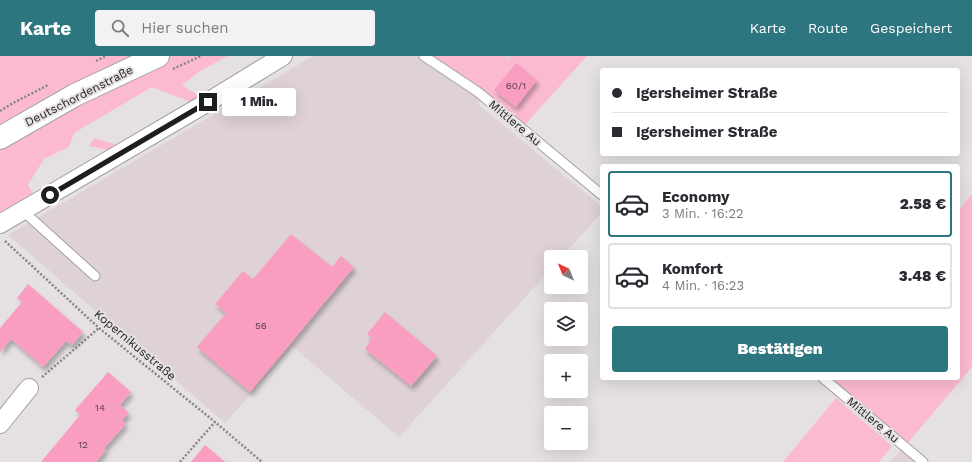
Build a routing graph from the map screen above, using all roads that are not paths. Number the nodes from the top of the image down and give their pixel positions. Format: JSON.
{"nodes":[{"id":1,"x":158,"y":56,"type":"edge"},
{"id":2,"x":283,"y":56,"type":"edge"},
{"id":3,"x":424,"y":56,"type":"edge"},
{"id":4,"x":0,"y":138,"type":"edge"},
{"id":5,"x":600,"y":193,"type":"edge"},
{"id":6,"x":23,"y":211,"type":"junction"},
{"id":7,"x":1,"y":224,"type":"edge"},
{"id":8,"x":95,"y":276,"type":"dead end"},
{"id":9,"x":824,"y":380,"type":"edge"},
{"id":10,"x":29,"y":388,"type":"road end"},
{"id":11,"x":0,"y":424,"type":"edge"},
{"id":12,"x":923,"y":462,"type":"edge"}],
"edges":[{"from":1,"to":4,"type":"street","name":"Deutschordenstraße"},
{"from":2,"to":6,"type":"street"},
{"from":3,"to":5,"type":"lane","name":"Mittlere Au"},
{"from":6,"to":7,"type":"street"},
{"from":6,"to":8,"type":"lane"},
{"from":9,"to":12,"type":"lane","name":"Mittlere Au"},
{"from":10,"to":11,"type":"street"}]}
